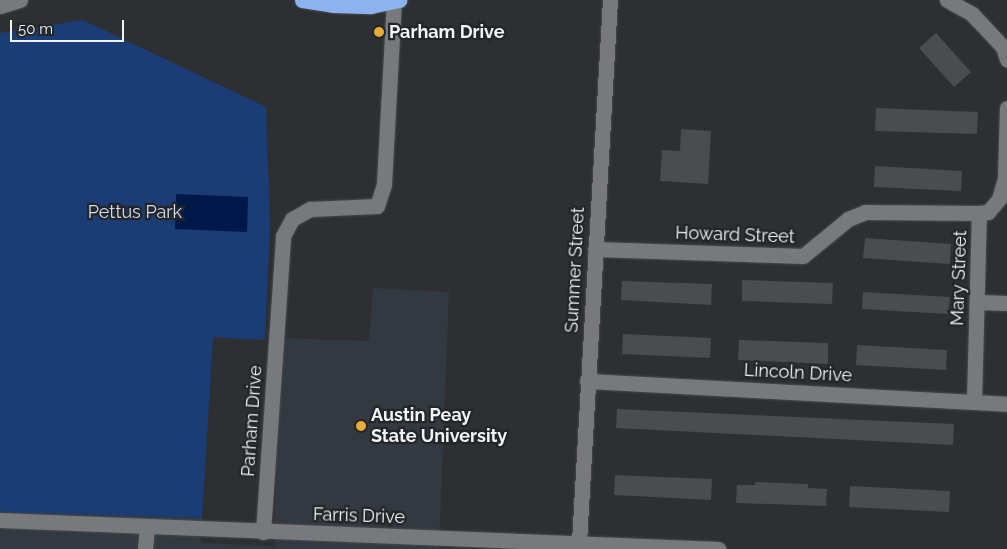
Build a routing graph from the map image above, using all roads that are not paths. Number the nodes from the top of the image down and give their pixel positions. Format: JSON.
{"nodes":[{"id":1,"x":20,"y":0,"type":"edge"},
{"id":2,"x":302,"y":0,"type":"edge"},
{"id":3,"x":610,"y":0,"type":"edge"},
{"id":4,"x":947,"y":0,"type":"edge"},
{"id":5,"x":396,"y":1,"type":"edge"},
{"id":6,"x":0,"y":6,"type":"edge"},
{"id":7,"x":1006,"y":51,"type":"edge"},
{"id":8,"x":1007,"y":108,"type":"edge"},
{"id":9,"x":979,"y":213,"type":"junction"},
{"id":10,"x":594,"y":249,"type":"junction"},
{"id":11,"x":977,"y":302,"type":"junction"},
{"id":12,"x":1007,"y":303,"type":"edge"},
{"id":13,"x":587,"y":381,"type":"junction"},
{"id":14,"x":974,"y":401,"type":"junction"},
{"id":15,"x":1007,"y":404,"type":"edge"},
{"id":16,"x":0,"y":520,"type":"edge"},
{"id":17,"x":147,"y":527,"type":"junction"},
{"id":18,"x":263,"y":532,"type":"junction"},
{"id":19,"x":579,"y":542,"type":"junction"},
{"id":20,"x":145,"y":549,"type":"edge"},
{"id":21,"x":718,"y":549,"type":"edge"}],
"edges":[{"from":1,"to":6,"type":"street"},
{"from":2,"to":5,"type":"highway"},
{"from":3,"to":10,"type":"street","name":"Summer Street"},
{"from":4,"to":7,"type":"street"},
{"from":5,"to":18,"type":"street","name":"Parham Drive"},
{"from":8,"to":9,"type":"street","name":"Mary Street"},
{"from":9,"to":10,"type":"street","name":"Howard Street"},
{"from":9,"to":11,"type":"street","name":"Mary Street"},
{"from":10,"to":13,"type":"street","name":"Summer Street"},
{"from":11,"to":12,"type":"street"},
{"from":11,"to":14,"type":"street","name":"Mary Street"},
{"from":13,"to":14,"type":"street","name":"Lincoln Drive"},
{"from":13,"to":19,"type":"street","name":"Summer Street"},
{"from":14,"to":15,"type":"street","name":"Lincoln Drive"},
{"from":16,"to":17,"type":"street","name":"Farris Drive"},
{"from":17,"to":18,"type":"street","name":"Farris Drive"},
{"from":17,"to":20,"type":"street"},
{"from":18,"to":19,"type":"street","name":"Farris Drive"},
{"from":19,"to":21,"type":"street","name":"Farris Drive"}]}
